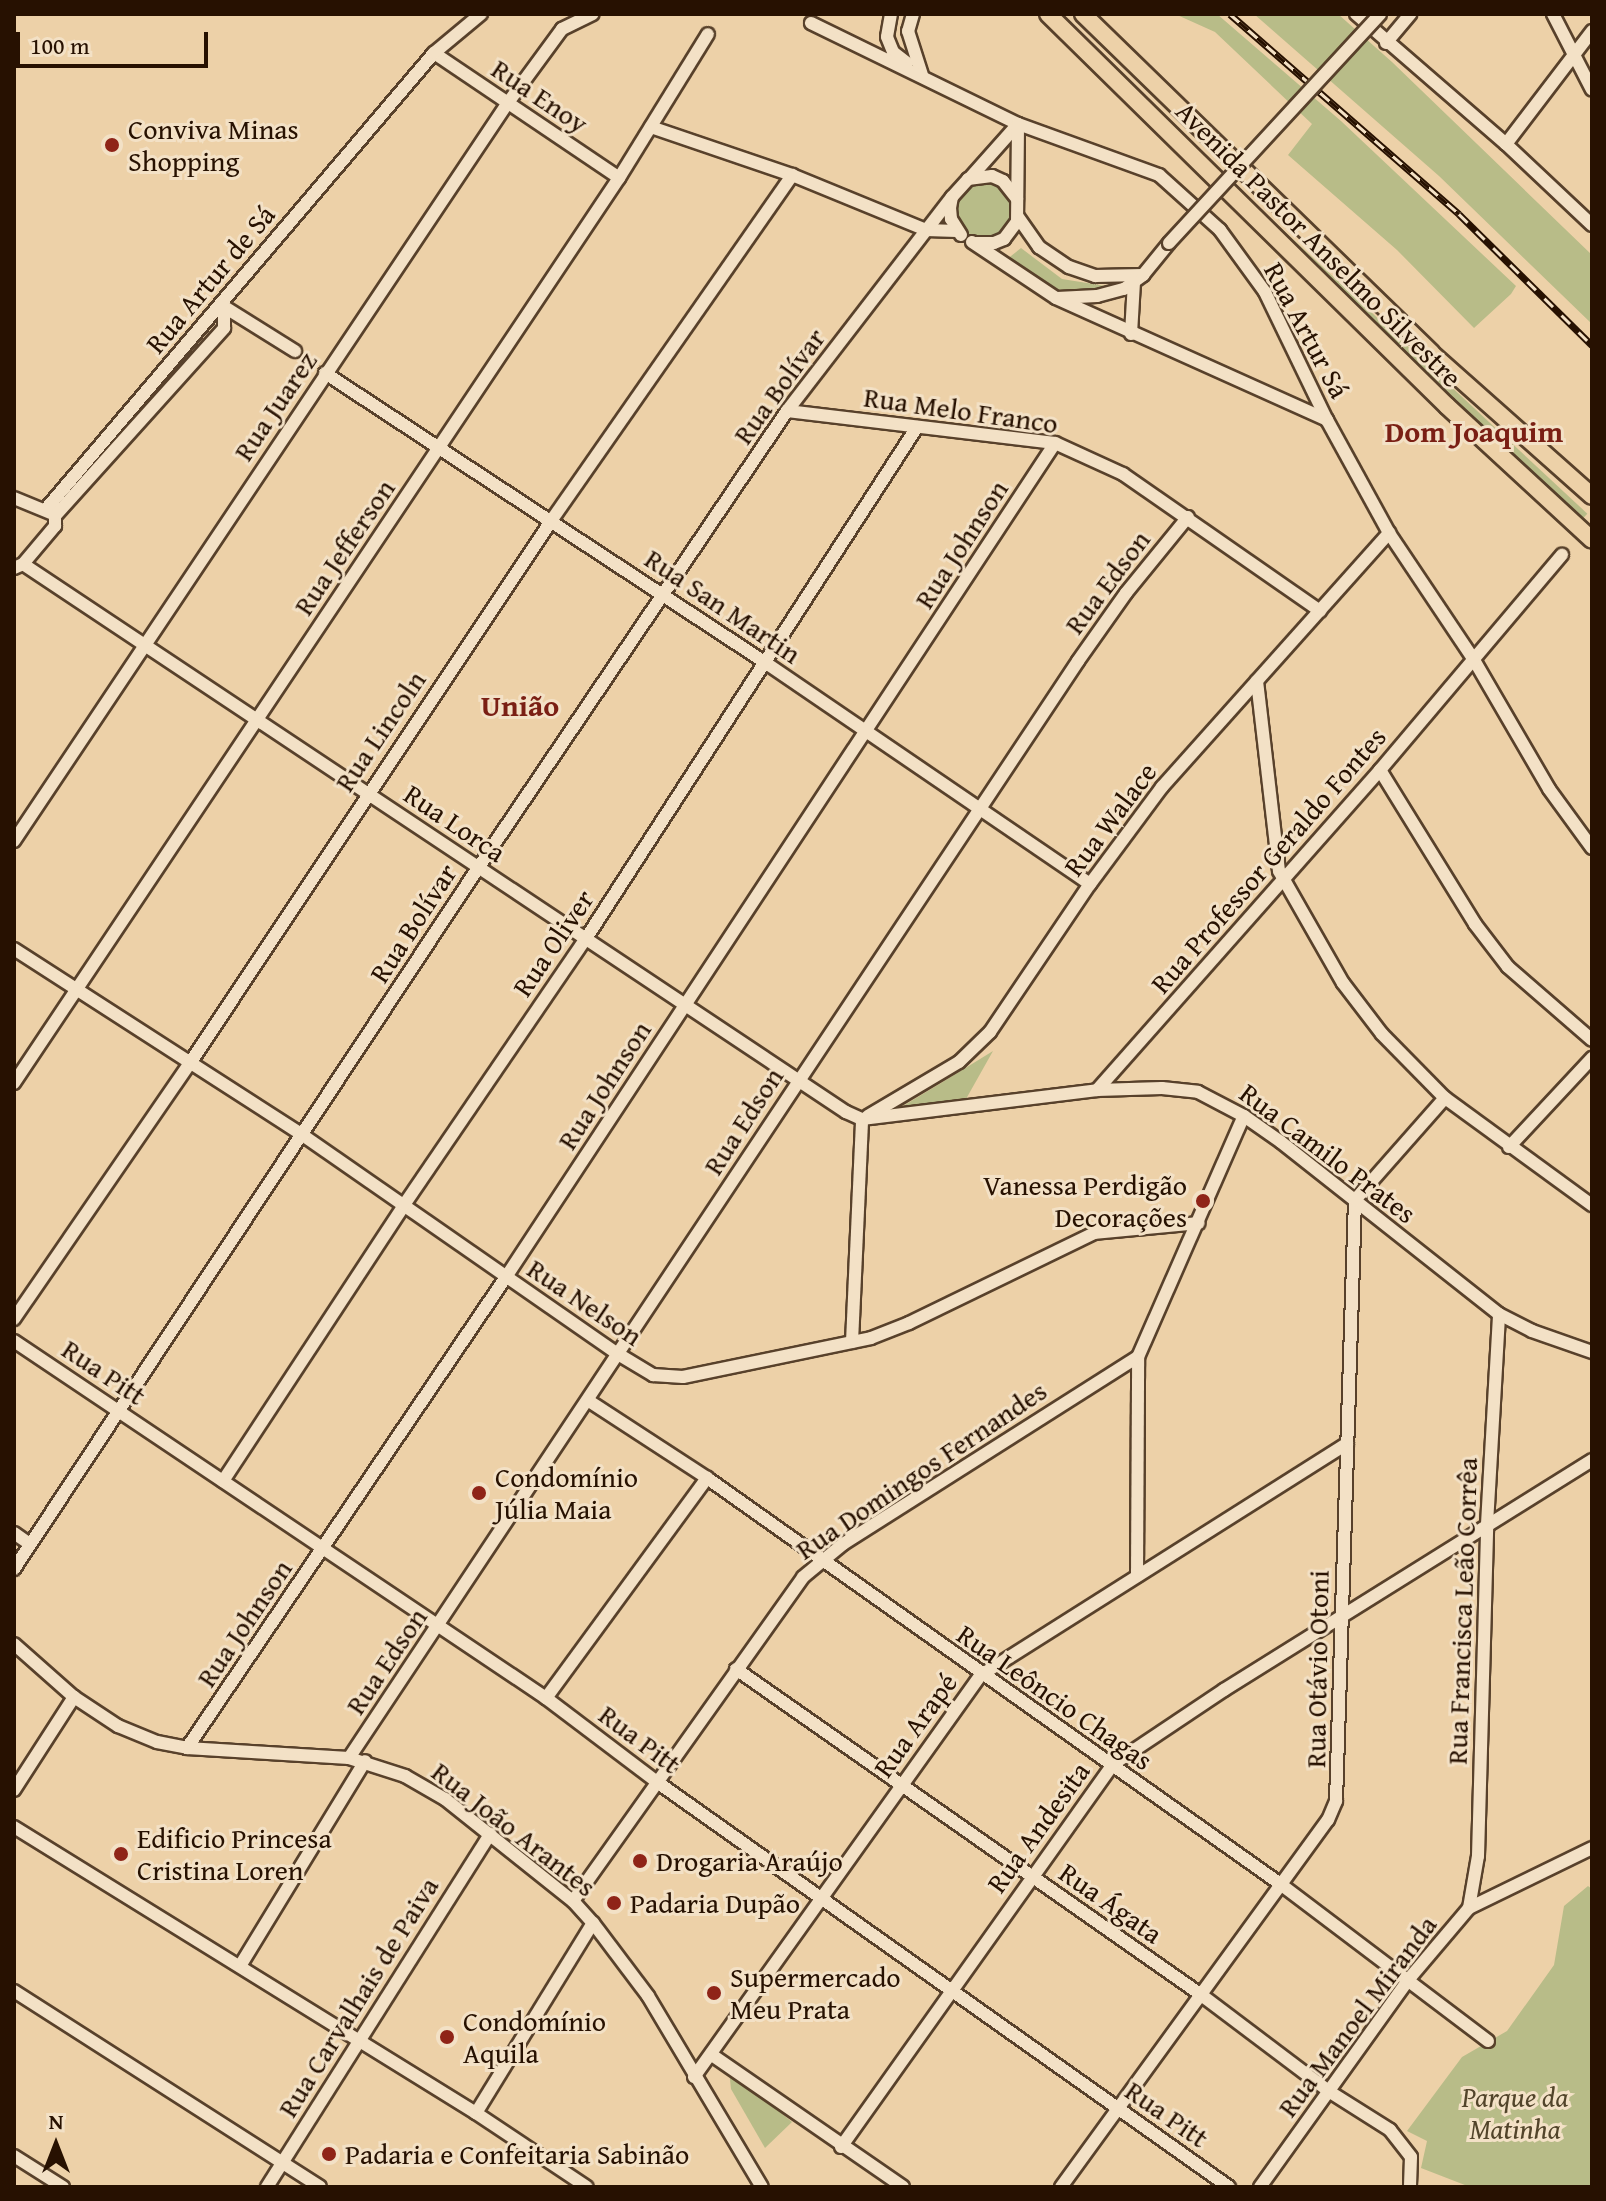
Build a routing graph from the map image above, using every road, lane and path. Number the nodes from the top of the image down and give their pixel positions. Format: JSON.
{"nodes":[{"id":1,"x":481,"y":14,"type":"edge"},
{"id":2,"x":593,"y":14,"type":"edge"},
{"id":3,"x":891,"y":14,"type":"edge"},
{"id":4,"x":913,"y":14,"type":"edge"},
{"id":5,"x":1083,"y":14,"type":"edge"},
{"id":6,"x":1356,"y":14,"type":"edge"},
{"id":7,"x":1380,"y":14,"type":"edge"},
{"id":8,"x":1410,"y":14,"type":"edge"},
{"id":9,"x":1553,"y":14,"type":"edge"},
{"id":10,"x":1048,"y":16,"type":"edge"},
{"id":11,"x":811,"y":23,"type":"dead end"},
{"id":12,"x":708,"y":34,"type":"dead end"},
{"id":13,"x":1590,"y":38,"type":"edge"},
{"id":14,"x":1386,"y":43,"type":"junction"},
{"id":15,"x":434,"y":53,"type":"junction"},
{"id":16,"x":1575,"y":56,"type":"junction"},
{"id":17,"x":922,"y":75,"type":"junction"},
{"id":18,"x":1592,"y":90,"type":"edge"},
{"id":19,"x":507,"y":104,"type":"junction"},
{"id":20,"x":1018,"y":124,"type":"junction"},
{"id":21,"x":651,"y":127,"type":"junction"},
{"id":22,"x":1506,"y":144,"type":"junction"},
{"id":23,"x":792,"y":175,"type":"junction"},
{"id":24,"x":619,"y":178,"type":"junction"},
{"id":25,"x":968,"y":179,"type":"junction"},
{"id":26,"x":952,"y":197,"type":"junction"},
{"id":27,"x":1017,"y":199,"type":"junction"},
{"id":28,"x":1018,"y":217,"type":"junction"},
{"id":29,"x":1592,"y":225,"type":"edge"},
{"id":30,"x":926,"y":230,"type":"junction"},
{"id":31,"x":957,"y":231,"type":"junction"},
{"id":32,"x":972,"y":242,"type":"junction"},
{"id":33,"x":1138,"y":279,"type":"junction"},
{"id":34,"x":1056,"y":298,"type":"junction"},
{"id":35,"x":222,"y":305,"type":"junction"},
{"id":36,"x":1131,"y":334,"type":"junction"},
{"id":37,"x":295,"y":351,"type":"dead end"},
{"id":38,"x":325,"y":373,"type":"junction"},
{"id":39,"x":787,"y":411,"type":"junction"},
{"id":40,"x":1327,"y":420,"type":"junction"},
{"id":41,"x":917,"y":427,"type":"junction"},
{"id":42,"x":1055,"y":443,"type":"junction"},
{"id":43,"x":441,"y":446,"type":"junction"},
{"id":44,"x":1592,"y":496,"type":"edge"},
{"id":45,"x":17,"y":503,"type":"edge"},
{"id":46,"x":51,"y":512,"type":"junction"},
{"id":47,"x":1188,"y":517,"type":"junction"},
{"id":48,"x":551,"y":521,"type":"junction"},
{"id":49,"x":1389,"y":533,"type":"junction"},
{"id":50,"x":1592,"y":540,"type":"edge"},
{"id":51,"x":1562,"y":555,"type":"dead end"},
{"id":52,"x":18,"y":566,"type":"edge"},
{"id":53,"x":663,"y":594,"type":"junction"},
{"id":54,"x":1320,"y":611,"type":"junction"},
{"id":55,"x":144,"y":647,"type":"junction"},
{"id":56,"x":1474,"y":660,"type":"junction"},
{"id":57,"x":766,"y":663,"type":"junction"},
{"id":58,"x":1257,"y":681,"type":"junction"},
{"id":59,"x":256,"y":719,"type":"junction"},
{"id":60,"x":867,"y":732,"type":"junction"},
{"id":61,"x":1380,"y":770,"type":"junction"},
{"id":62,"x":367,"y":793,"type":"junction"},
{"id":63,"x":978,"y":810,"type":"junction"},
{"id":64,"x":14,"y":841,"type":"edge"},
{"id":65,"x":1592,"y":848,"type":"edge"},
{"id":66,"x":478,"y":868,"type":"junction"},
{"id":67,"x":1283,"y":880,"type":"junction"},
{"id":68,"x":1090,"y":884,"type":"junction"},
{"id":69,"x":585,"y":940,"type":"junction"},
{"id":70,"x":14,"y":949,"type":"edge"},
{"id":71,"x":79,"y":989,"type":"junction"},
{"id":72,"x":684,"y":1007,"type":"junction"},
{"id":73,"x":1592,"y":1040,"type":"edge"},
{"id":74,"x":1592,"y":1058,"type":"edge"},
{"id":75,"x":190,"y":1063,"type":"junction"},
{"id":76,"x":798,"y":1081,"type":"junction"},
{"id":77,"x":14,"y":1083,"type":"edge"},
{"id":78,"x":1097,"y":1090,"type":"junction"},
{"id":79,"x":1445,"y":1098,"type":"junction"},
{"id":80,"x":1244,"y":1116,"type":"junction"},
{"id":81,"x":862,"y":1119,"type":"junction"},
{"id":82,"x":304,"y":1136,"type":"junction"},
{"id":83,"x":1509,"y":1147,"type":"junction"},
{"id":84,"x":1355,"y":1200,"type":"junction"},
{"id":85,"x":404,"y":1205,"type":"junction"},
{"id":86,"x":1592,"y":1205,"type":"edge"},
{"id":87,"x":1199,"y":1223,"type":"junction"},
{"id":88,"x":506,"y":1277,"type":"junction"},
{"id":89,"x":1499,"y":1314,"type":"junction"},
{"id":90,"x":14,"y":1319,"type":"edge"},
{"id":91,"x":14,"y":1341,"type":"edge"},
{"id":92,"x":852,"y":1342,"type":"junction"},
{"id":93,"x":1592,"y":1352,"type":"edge"},
{"id":94,"x":618,"y":1354,"type":"junction"},
{"id":95,"x":1138,"y":1357,"type":"junction"},
{"id":96,"x":589,"y":1401,"type":"junction"},
{"id":97,"x":119,"y":1411,"type":"junction"},
{"id":98,"x":1347,"y":1444,"type":"junction"},
{"id":99,"x":1592,"y":1460,"type":"edge"},
{"id":100,"x":707,"y":1478,"type":"junction"},
{"id":101,"x":223,"y":1481,"type":"junction"},
{"id":102,"x":1487,"y":1524,"type":"junction"},
{"id":103,"x":14,"y":1533,"type":"edge"},
{"id":104,"x":30,"y":1544,"type":"junction"},
{"id":105,"x":323,"y":1550,"type":"junction"},
{"id":106,"x":820,"y":1560,"type":"junction"},
{"id":107,"x":14,"y":1569,"type":"edge"},
{"id":108,"x":1137,"y":1576,"type":"junction"},
{"id":109,"x":1342,"y":1618,"type":"junction"},
{"id":110,"x":439,"y":1626,"type":"junction"},
{"id":111,"x":14,"y":1644,"type":"edge"},
{"id":112,"x":736,"y":1669,"type":"junction"},
{"id":113,"x":981,"y":1675,"type":"junction"},
{"id":114,"x":74,"y":1697,"type":"junction"},
{"id":115,"x":546,"y":1698,"type":"junction"},
{"id":116,"x":187,"y":1748,"type":"junction"},
{"id":117,"x":349,"y":1758,"type":"junction"},
{"id":118,"x":365,"y":1761,"type":"junction"},
{"id":119,"x":1112,"y":1765,"type":"junction"},
{"id":120,"x":657,"y":1782,"type":"junction"},
{"id":121,"x":902,"y":1785,"type":"junction"},
{"id":122,"x":14,"y":1790,"type":"edge"},
{"id":123,"x":14,"y":1827,"type":"edge"},
{"id":124,"x":490,"y":1834,"type":"junction"},
{"id":125,"x":1592,"y":1848,"type":"edge"},
{"id":126,"x":1031,"y":1876,"type":"junction"},
{"id":127,"x":1279,"y":1883,"type":"junction"},
{"id":128,"x":823,"y":1897,"type":"junction"},
{"id":129,"x":573,"y":1901,"type":"junction"},
{"id":130,"x":1469,"y":1908,"type":"junction"},
{"id":131,"x":593,"y":1923,"type":"junction"},
{"id":132,"x":240,"y":1966,"type":"junction"},
{"id":133,"x":1408,"y":1980,"type":"junction"},
{"id":134,"x":953,"y":1989,"type":"junction"},
{"id":135,"x":14,"y":1991,"type":"edge"},
{"id":136,"x":1200,"y":1994,"type":"junction"},
{"id":137,"x":358,"y":2039,"type":"junction"},
{"id":138,"x":1488,"y":2041,"type":"dead end"},
{"id":139,"x":712,"y":2055,"type":"junction"},
{"id":140,"x":694,"y":2077,"type":"junction"},
{"id":141,"x":1330,"y":2092,"type":"junction"},
{"id":142,"x":1117,"y":2109,"type":"junction"},
{"id":143,"x":476,"y":2113,"type":"junction"},
{"id":144,"x":841,"y":2147,"type":"junction"},
{"id":145,"x":14,"y":2156,"type":"edge"},
{"id":146,"x":282,"y":2162,"type":"junction"},
{"id":147,"x":63,"y":2187,"type":"edge"},
{"id":148,"x":267,"y":2187,"type":"edge"},
{"id":149,"x":320,"y":2187,"type":"edge"},
{"id":150,"x":587,"y":2187,"type":"edge"},
{"id":151,"x":762,"y":2187,"type":"edge"},
{"id":152,"x":903,"y":2187,"type":"edge"},
{"id":153,"x":1061,"y":2187,"type":"edge"},
{"id":154,"x":1229,"y":2187,"type":"edge"},
{"id":155,"x":1260,"y":2187,"type":"edge"},
{"id":156,"x":1410,"y":2187,"type":"edge"}],
"edges":[{"from":1,"to":15,"type":"street","name":"Rua Artur de Sá"},
{"from":2,"to":19,"type":"street","name":"Rua Juarez"},
{"from":3,"to":17,"type":"street"},
{"from":4,"to":17,"type":"street"},
{"from":5,"to":44,"type":"main road","name":"Avenida Pastor Anselmo Silvestre"},
{"from":6,"to":14,"type":"street"},
{"from":7,"to":33,"type":"street","bridge":true},
{"from":8,"to":14,"type":"street"},
{"from":9,"to":16,"type":"street"},
{"from":10,"to":50,"type":"main road","name":"Avenida Pastor Anselmo Silvestre"},
{"from":11,"to":17,"type":"street","name":"Rua Artur Sá"},
{"from":12,"to":21,"type":"street","name":"Rua Jefferson"},
{"from":13,"to":16,"type":"street"},
{"from":14,"to":22,"type":"street"},
{"from":15,"to":19,"type":"street","name":"Rua Enoy"},
{"from":15,"to":35,"type":"street","name":"Rua Artur de Sá"},
{"from":16,"to":18,"type":"street"},
{"from":16,"to":22,"type":"street"},
{"from":17,"to":20,"type":"street","name":"Rua Artur Sá"},
{"from":19,"to":24,"type":"street","name":"Rua Enoy"},
{"from":19,"to":38,"type":"street","name":"Rua Juarez"},
{"from":20,"to":25,"type":"street"},
{"from":20,"to":27,"type":"street"},
{"from":20,"to":40,"type":"street","name":"Rua Artur Sá"},
{"from":21,"to":23,"type":"street"},
{"from":21,"to":24,"type":"street","name":"Rua Jefferson"},
{"from":22,"to":29,"type":"street"},
{"from":23,"to":30,"type":"street"},
{"from":23,"to":48,"type":"street","name":"Rua Lincoln"},
{"from":24,"to":43,"type":"street","name":"Rua Jefferson"},
{"from":25,"to":26,"type":"street"},
{"from":25,"to":27,"type":"street"},
{"from":26,"to":30,"type":"street","name":"Rua Bolívar"},
{"from":26,"to":31,"type":"street"},
{"from":27,"to":28,"type":"street"},
{"from":28,"to":32,"type":"street"},
{"from":28,"to":33,"type":"street"},
{"from":30,"to":31,"type":"street"},
{"from":30,"to":39,"type":"street","name":"Rua Bolívar"},
{"from":31,"to":32,"type":"street"},
{"from":32,"to":34,"type":"street"},
{"from":33,"to":34,"type":"street"},
{"from":33,"to":36,"type":"street"},
{"from":34,"to":36,"type":"street"},
{"from":35,"to":37,"type":"street"},
{"from":35,"to":46,"type":"street","name":"Rua Artur de Sá"},
{"from":35,"to":46,"type":"street","name":"Rua Artur de Sá"},
{"from":36,"to":40,"type":"street"},
{"from":38,"to":43,"type":"street","name":"Rua San Martin"},
{"from":38,"to":55,"type":"street","name":"Rua Juarez"},
{"from":39,"to":41,"type":"street","name":"Rua Melo Franco"},
{"from":39,"to":53,"type":"street","name":"Rua Bolívar"},
{"from":40,"to":49,"type":"street","name":"Rua Artur Sá"},
{"from":41,"to":42,"type":"street","name":"Rua Melo Franco"},
{"from":41,"to":57,"type":"street","name":"Rua Oliver"},
{"from":42,"to":47,"type":"street","name":"Rua Melo Franco"},
{"from":42,"to":60,"type":"street","name":"Rua Johnson"},
{"from":43,"to":48,"type":"street","name":"Rua San Martin"},
{"from":43,"to":59,"type":"street","name":"Rua Jefferson"},
{"from":45,"to":46,"type":"street"},
{"from":46,"to":52,"type":"street","name":"Rua Artur de Sá"},
{"from":47,"to":54,"type":"street","name":"Rua Melo Franco"},
{"from":47,"to":63,"type":"street","name":"Rua Edson"},
{"from":48,"to":53,"type":"street","name":"Rua San Martin"},
{"from":48,"to":62,"type":"street","name":"Rua Lincoln"},
{"from":49,"to":54,"type":"street","name":"Rua Walace"},
{"from":49,"to":56,"type":"street","name":"Rua Artur Sá"},
{"from":51,"to":56,"type":"street","name":"Rua Professor Geraldo Fontes"},
{"from":52,"to":55,"type":"street","name":"Rua Lorca"},
{"from":53,"to":57,"type":"street","name":"Rua San Martin"},
{"from":53,"to":66,"type":"street","name":"Rua Bolívar"},
{"from":54,"to":58,"type":"street","name":"Rua Walace"},
{"from":55,"to":59,"type":"street","name":"Rua Lorca"},
{"from":55,"to":64,"type":"street","name":"Rua Juarez"},
{"from":56,"to":61,"type":"street","name":"Rua Professor Geraldo Fontes"},
{"from":56,"to":65,"type":"street","name":"Rua Artur Sá"},
{"from":57,"to":60,"type":"street","name":"Rua San Martin"},
{"from":57,"to":69,"type":"street","name":"Rua Oliver"},
{"from":58,"to":67,"type":"street"},
{"from":58,"to":68,"type":"street","name":"Rua Walace"},
{"from":59,"to":62,"type":"street","name":"Rua Lorca"},
{"from":59,"to":71,"type":"street","name":"Rua Jefferson"},
{"from":60,"to":63,"type":"street","name":"Rua San Martin"},
{"from":60,"to":72,"type":"street","name":"Rua Johnson"},
{"from":61,"to":67,"type":"street","name":"Rua Professor Geraldo Fontes"},
{"from":61,"to":73,"type":"street"},
{"from":62,"to":66,"type":"street","name":"Rua Lorca"},
{"from":62,"to":75,"type":"street","name":"Rua Lincoln"},
{"from":63,"to":68,"type":"street","name":"Rua San Martin"},
{"from":63,"to":76,"type":"street","name":"Rua Edson"},
{"from":66,"to":69,"type":"street","name":"Rua Lorca"},
{"from":66,"to":82,"type":"street","name":"Rua Bolívar"},
{"from":67,"to":78,"type":"street","name":"Rua Professor Geraldo Fontes"},
{"from":67,"to":79,"type":"street"},
{"from":68,"to":81,"type":"street","name":"Rua Walace"},
{"from":69,"to":72,"type":"street","name":"Rua Lorca"},
{"from":69,"to":85,"type":"street","name":"Rua Oliver"},
{"from":70,"to":71,"type":"street","name":"Rua Nelson"},
{"from":71,"to":75,"type":"street","name":"Rua Nelson"},
{"from":71,"to":77,"type":"street","name":"Rua Jefferson"},
{"from":72,"to":76,"type":"street","name":"Rua Lorca"},
{"from":72,"to":88,"type":"street","name":"Rua Johnson"},
{"from":74,"to":83,"type":"street"},
{"from":75,"to":82,"type":"street","name":"Rua Nelson"},
{"from":75,"to":90,"type":"street","name":"Rua Lincoln"},
{"from":76,"to":81,"type":"street","name":"Rua Lorca"},
{"from":76,"to":94,"type":"street","name":"Rua Edson"},
{"from":78,"to":80,"type":"street","name":"Rua Camilo Prates"},
{"from":78,"to":81,"type":"street","name":"Rua Camilo Prates"},
{"from":79,"to":83,"type":"street"},
{"from":79,"to":84,"type":"street"},
{"from":80,"to":84,"type":"street","name":"Rua Camilo Prates"},
{"from":80,"to":87,"type":"street"},
{"from":81,"to":92,"type":"street"},
{"from":82,"to":85,"type":"street","name":"Rua Nelson"},
{"from":82,"to":97,"type":"street","name":"Rua Bolívar"},
{"from":83,"to":86,"type":"street"},
{"from":84,"to":89,"type":"street","name":"Rua Camilo Prates"},
{"from":84,"to":98,"type":"street","name":"Rua Otávio Otoni"},
{"from":85,"to":88,"type":"street","name":"Rua Nelson"},
{"from":85,"to":101,"type":"street","name":"Rua Oliver"},
{"from":87,"to":92,"type":"street","name":"Rua Nelson"},
{"from":87,"to":95,"type":"street"},
{"from":88,"to":94,"type":"street","name":"Rua Nelson"},
{"from":88,"to":105,"type":"street","name":"Rua Johnson"},
{"from":89,"to":93,"type":"street","name":"Rua Camilo Prates"},
{"from":89,"to":102,"type":"street","name":"Rua Francisca Leão Corrêa"},
{"from":91,"to":97,"type":"street","name":"Rua Pitt"},
{"from":92,"to":94,"type":"street","name":"Rua Nelson"},
{"from":94,"to":96,"type":"street","name":"Rua Edson"},
{"from":95,"to":106,"type":"street","name":"Rua Domingos Fernandes"},
{"from":95,"to":108,"type":"street"},
{"from":96,"to":100,"type":"street","name":"Rua Leôncio Chagas"},
{"from":96,"to":110,"type":"street","name":"Rua Edson"},
{"from":97,"to":101,"type":"street","name":"Rua Pitt"},
{"from":97,"to":104,"type":"street","name":"Rua Bolívar"},
{"from":98,"to":108,"type":"street","name":"Rua Arapé"},
{"from":98,"to":109,"type":"street","name":"Rua Otávio Otoni"},
{"from":99,"to":102,"type":"street","name":"Rua Andesita"},
{"from":100,"to":106,"type":"street","name":"Rua Leôncio Chagas"},
{"from":100,"to":115,"type":"street"},
{"from":101,"to":105,"type":"street","name":"Rua Pitt"},
{"from":102,"to":109,"type":"street","name":"Rua Andesita"},
{"from":102,"to":130,"type":"street","name":"Rua Francisca Leão Corrêa"},
{"from":103,"to":104,"type":"street"},
{"from":104,"to":107,"type":"street","name":"Rua Bolívar"},
{"from":105,"to":110,"type":"street","name":"Rua Pitt"},
{"from":105,"to":116,"type":"street","name":"Rua Johnson"},
{"from":106,"to":112,"type":"street","name":"Rua Domingos Fernandes"},
{"from":106,"to":113,"type":"street","name":"Rua Leôncio Chagas"},
{"from":108,"to":113,"type":"street","name":"Rua Arapé"},
{"from":109,"to":119,"type":"street","name":"Rua Andesita"},
{"from":109,"to":127,"type":"street","name":"Rua Otávio Otoni"},
{"from":110,"to":115,"type":"street","name":"Rua Pitt"},
{"from":110,"to":117,"type":"street","name":"Rua Edson"},
{"from":111,"to":114,"type":"street","name":"Rua João Arantes"},
{"from":112,"to":120,"type":"street","name":"Rua Domingos Fernandes"},
{"from":112,"to":121,"type":"street","name":"Rua Ágata"},
{"from":113,"to":119,"type":"street","name":"Rua Leôncio Chagas"},
{"from":113,"to":121,"type":"street","name":"Rua Arapé"},
{"from":114,"to":116,"type":"street","name":"Rua João Arantes"},
{"from":114,"to":122,"type":"street"},
{"from":115,"to":120,"type":"street","name":"Rua Pitt"},
{"from":116,"to":117,"type":"street","name":"Rua João Arantes"},
{"from":117,"to":118,"type":"street","name":"Rua João Arantes"},
{"from":118,"to":124,"type":"street","name":"Rua João Arantes"},
{"from":118,"to":132,"type":"street"},
{"from":119,"to":126,"type":"street","name":"Rua Andesita"},
{"from":119,"to":127,"type":"street","name":"Rua Leôncio Chagas"},
{"from":120,"to":128,"type":"street","name":"Rua Pitt"},
{"from":120,"to":129,"type":"street","name":"Rua Domingos Fernandes"},
{"from":121,"to":126,"type":"street","name":"Rua Ágata"},
{"from":121,"to":128,"type":"street","name":"Rua Arapé"},
{"from":123,"to":132,"type":"street"},
{"from":124,"to":129,"type":"street","name":"Rua João Arantes"},
{"from":124,"to":137,"type":"street","name":"Rua Carvalhais de Paiva"},
{"from":125,"to":130,"type":"street","name":"Rua Manoel Miranda"},
{"from":126,"to":134,"type":"street","name":"Rua Andesita"},
{"from":126,"to":136,"type":"street","name":"Rua Ágata"},
{"from":127,"to":133,"type":"street","name":"Rua Leôncio Chagas"},
{"from":127,"to":136,"type":"street","name":"Rua Otávio Otoni"},
{"from":128,"to":134,"type":"street","name":"Rua Pitt"},
{"from":128,"to":139,"type":"street","name":"Rua Arapé"},
{"from":129,"to":131,"type":"street","name":"Rua João Arantes"},
{"from":130,"to":133,"type":"street","name":"Rua Manoel Miranda"},
{"from":131,"to":140,"type":"street","name":"Rua João Arantes"},
{"from":131,"to":143,"type":"street"},
{"from":132,"to":137,"type":"street"},
{"from":133,"to":138,"type":"street","name":"Rua Leôncio Chagas"},
{"from":133,"to":141,"type":"street","name":"Rua Manoel Miranda"},
{"from":134,"to":142,"type":"street","name":"Rua Pitt"},
{"from":134,"to":144,"type":"street","name":"Rua Andesita"},
{"from":135,"to":146,"type":"street"},
{"from":136,"to":141,"type":"street","name":"Rua Ágata"},
{"from":136,"to":142,"type":"street","name":"Rua Otávio Otoni"},
{"from":137,"to":143,"type":"street"},
{"from":137,"to":146,"type":"street","name":"Rua Carvalhais de Paiva"},
{"from":139,"to":140,"type":"street","name":"Rua Arapé"},
{"from":139,"to":144,"type":"street"},
{"from":140,"to":151,"type":"street","name":"Rua João Arantes"},
{"from":141,"to":155,"type":"street","name":"Rua Manoel Miranda"},
{"from":141,"to":156,"type":"street","name":"Rua Ágata"},
{"from":142,"to":153,"type":"street","name":"Rua Otávio Otoni"},
{"from":142,"to":154,"type":"street","name":"Rua Pitt"},
{"from":143,"to":150,"type":"street"},
{"from":144,"to":152,"type":"street"},
{"from":145,"to":147,"type":"street"},
{"from":146,"to":148,"type":"street","name":"Rua Carvalhais de Paiva"},
{"from":146,"to":149,"type":"street"}]}
